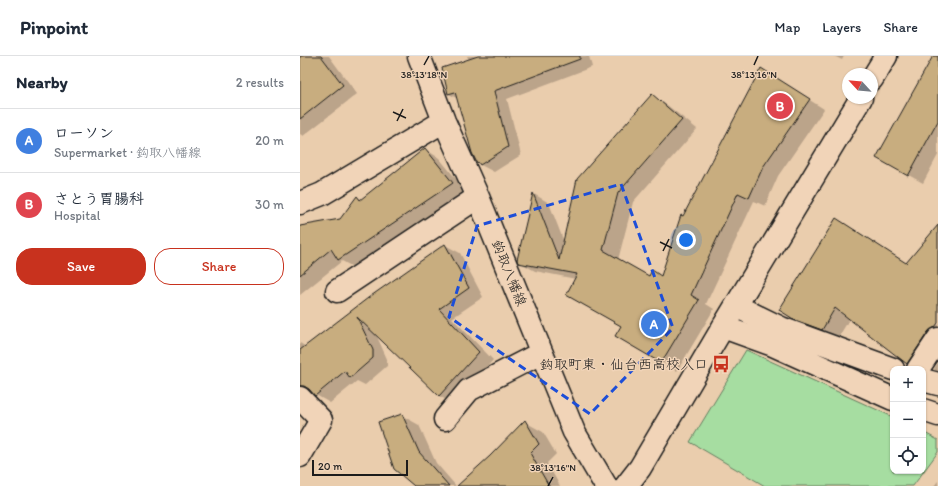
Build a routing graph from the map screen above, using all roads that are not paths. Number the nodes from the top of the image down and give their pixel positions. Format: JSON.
{"nodes":[{"id":1,"x":419,"y":56,"type":"edge"},
{"id":2,"x":886,"y":56,"type":"edge"},
{"id":3,"x":878,"y":69,"type":"edge"},
{"id":4,"x":857,"y":104,"type":"edge"},
{"id":5,"x":444,"y":121,"type":"junction"},
{"id":6,"x":478,"y":197,"type":"junction"},
{"id":7,"x":300,"y":202,"type":"edge"},
{"id":8,"x":337,"y":291,"type":"dead end"},
{"id":9,"x":736,"y":306,"type":"junction"},
{"id":10,"x":723,"y":327,"type":"junction"},
{"id":11,"x":938,"y":339,"type":"edge"},
{"id":12,"x":541,"y":353,"type":"junction"},
{"id":13,"x":920,"y":366,"type":"edge"},
{"id":14,"x":890,"y":369,"type":"edge"},
{"id":15,"x":926,"y":381,"type":"edge"},
{"id":16,"x":938,"y":384,"type":"edge"},
{"id":17,"x":300,"y":398,"type":"edge"},
{"id":18,"x":890,"y":398,"type":"edge"},
{"id":19,"x":926,"y":411,"type":"edge"},
{"id":20,"x":938,"y":415,"type":"edge"},
{"id":21,"x":445,"y":419,"type":"dead end"},
{"id":22,"x":300,"y":456,"type":"edge"},
{"id":23,"x":606,"y":486,"type":"edge"},
{"id":24,"x":626,"y":486,"type":"edge"}],
"edges":[{"from":1,"to":5,"type":"street","name":"鈎取八幡線"},
{"from":2,"to":3,"type":"street"},
{"from":4,"to":9,"type":"street"},
{"from":5,"to":6,"type":"street","name":"鈎取八幡線"},
{"from":5,"to":7,"type":"street"},
{"from":6,"to":8,"type":"street"},
{"from":6,"to":12,"type":"street","name":"鈎取八幡線"},
{"from":9,"to":10,"type":"street"},
{"from":9,"to":14,"type":"street"},
{"from":10,"to":18,"type":"street"},
{"from":10,"to":24,"type":"street"},
{"from":11,"to":13,"type":"street"},
{"from":12,"to":21,"type":"street"},
{"from":12,"to":23,"type":"street","name":"鈎取八幡線"},
{"from":15,"to":16,"type":"street"},
{"from":17,"to":22,"type":"street"},
{"from":19,"to":20,"type":"street"}]}
